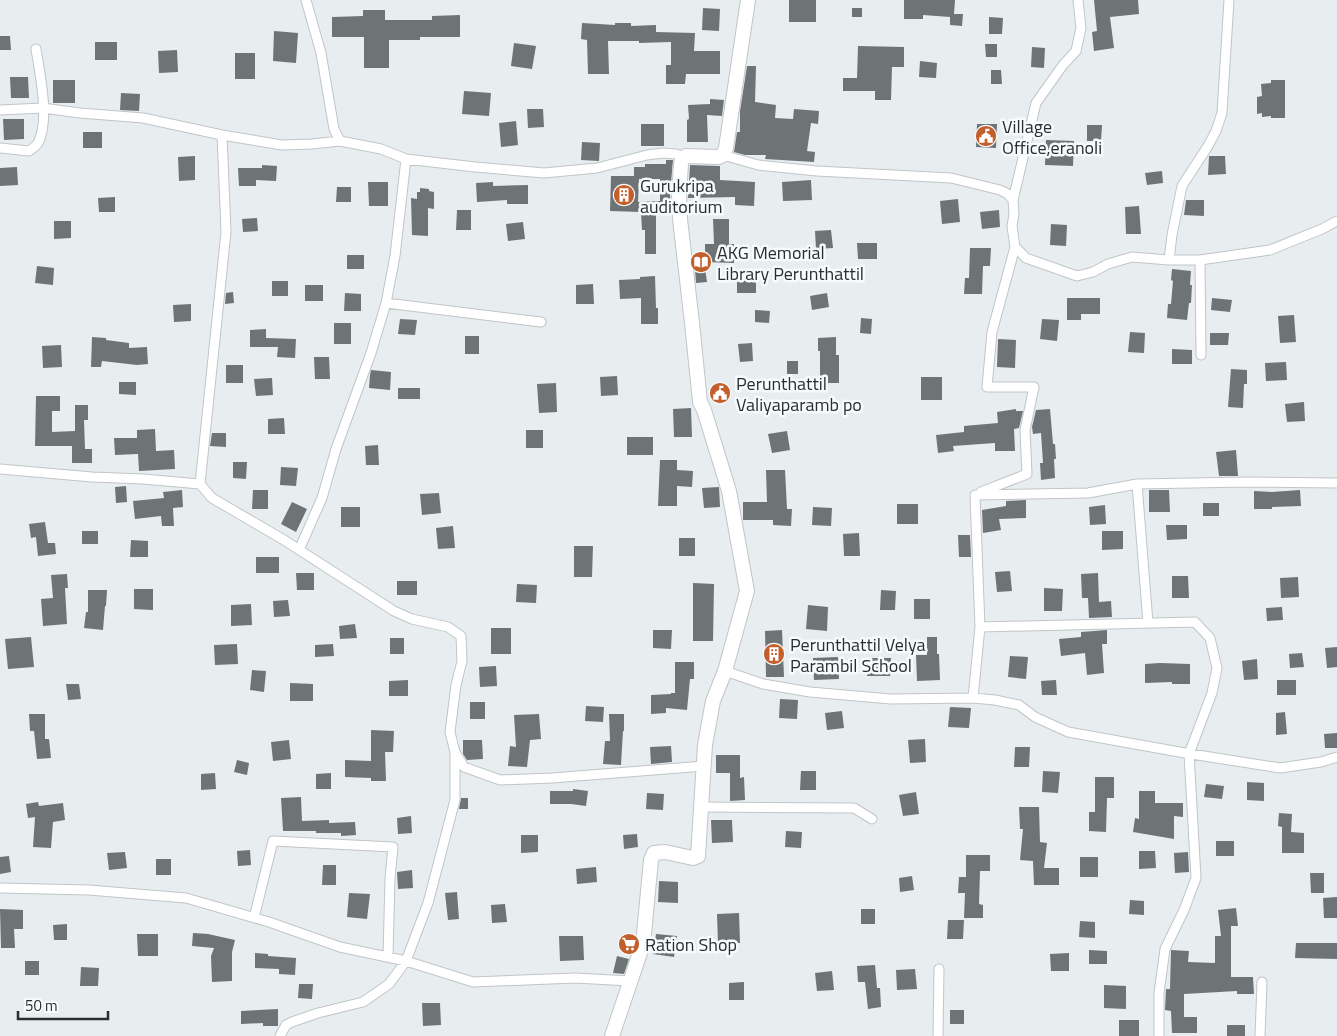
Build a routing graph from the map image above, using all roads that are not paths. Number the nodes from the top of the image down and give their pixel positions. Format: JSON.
{"nodes":[{"id":1,"x":306,"y":0,"type":"edge"},
{"id":2,"x":748,"y":0,"type":"edge"},
{"id":3,"x":1078,"y":0,"type":"edge"},
{"id":4,"x":1228,"y":0,"type":"edge"},
{"id":5,"x":36,"y":49,"type":"dead end"},
{"id":6,"x":44,"y":108,"type":"junction"},
{"id":7,"x":0,"y":110,"type":"edge"},
{"id":8,"x":222,"y":135,"type":"junction"},
{"id":9,"x":340,"y":141,"type":"junction"},
{"id":10,"x":0,"y":148,"type":"edge"},
{"id":11,"x":723,"y":155,"type":"junction"},
{"id":12,"x":684,"y":157,"type":"junction"},
{"id":13,"x":406,"y":159,"type":"junction"},
{"id":14,"x":1013,"y":200,"type":"junction"},
{"id":15,"x":1337,"y":221,"type":"edge"},
{"id":16,"x":1015,"y":247,"type":"junction"},
{"id":17,"x":1169,"y":260,"type":"junction"},
{"id":18,"x":1200,"y":260,"type":"junction"},
{"id":19,"x":386,"y":303,"type":"junction"},
{"id":20,"x":541,"y":322,"type":"dead end"},
{"id":21,"x":1201,"y":355,"type":"dead end"},
{"id":22,"x":0,"y":469,"type":"edge"},
{"id":23,"x":1337,"y":483,"type":"edge"},
{"id":24,"x":200,"y":484,"type":"junction"},
{"id":25,"x":1137,"y":484,"type":"junction"},
{"id":26,"x":975,"y":495,"type":"junction"},
{"id":27,"x":299,"y":550,"type":"junction"},
{"id":28,"x":1148,"y":622,"type":"junction"},
{"id":29,"x":980,"y":627,"type":"junction"},
{"id":30,"x":725,"y":671,"type":"junction"},
{"id":31,"x":973,"y":698,"type":"junction"},
{"id":32,"x":455,"y":752,"type":"junction"},
{"id":33,"x":1189,"y":754,"type":"junction"},
{"id":34,"x":1337,"y":757,"type":"edge"},
{"id":35,"x":704,"y":766,"type":"junction"},
{"id":36,"x":702,"y":807,"type":"junction"},
{"id":37,"x":872,"y":819,"type":"dead end"},
{"id":38,"x":0,"y":888,"type":"edge"},
{"id":39,"x":254,"y":918,"type":"junction"},
{"id":40,"x":388,"y":957,"type":"junction"},
{"id":41,"x":406,"y":961,"type":"junction"},
{"id":42,"x":939,"y":969,"type":"dead end"},
{"id":43,"x":630,"y":981,"type":"junction"},
{"id":44,"x":1262,"y":982,"type":"dead end"},
{"id":45,"x":280,"y":1036,"type":"edge"},
{"id":46,"x":612,"y":1036,"type":"edge"},
{"id":47,"x":938,"y":1036,"type":"edge"},
{"id":48,"x":1159,"y":1036,"type":"edge"},
{"id":49,"x":1260,"y":1036,"type":"edge"}],
"edges":[{"from":1,"to":9,"type":"street"},
{"from":2,"to":11,"type":"main road"},
{"from":3,"to":14,"type":"street"},
{"from":4,"to":17,"type":"street"},
{"from":5,"to":6,"type":"street"},
{"from":6,"to":7,"type":"street"},
{"from":6,"to":8,"type":"street"},
{"from":6,"to":10,"type":"street"},
{"from":8,"to":9,"type":"street"},
{"from":8,"to":24,"type":"street"},
{"from":9,"to":13,"type":"street"},
{"from":11,"to":12,"type":"main road"},
{"from":11,"to":14,"type":"street"},
{"from":12,"to":13,"type":"street"},
{"from":12,"to":30,"type":"main road"},
{"from":13,"to":19,"type":"street"},
{"from":14,"to":16,"type":"street"},
{"from":15,"to":18,"type":"street"},
{"from":16,"to":17,"type":"street"},
{"from":16,"to":26,"type":"street"},
{"from":17,"to":18,"type":"street"},
{"from":18,"to":21,"type":"street"},
{"from":19,"to":20,"type":"street"},
{"from":19,"to":27,"type":"street"},
{"from":22,"to":24,"type":"street"},
{"from":23,"to":25,"type":"street"},
{"from":24,"to":27,"type":"street"},
{"from":25,"to":26,"type":"street"},
{"from":25,"to":28,"type":"street"},
{"from":26,"to":29,"type":"street"},
{"from":27,"to":32,"type":"street"},
{"from":28,"to":29,"type":"street"},
{"from":28,"to":33,"type":"street"},
{"from":29,"to":31,"type":"street"},
{"from":30,"to":31,"type":"street"},
{"from":30,"to":35,"type":"main road"},
{"from":31,"to":33,"type":"street"},
{"from":32,"to":35,"type":"street"},
{"from":32,"to":41,"type":"street"},
{"from":33,"to":34,"type":"street"},
{"from":33,"to":48,"type":"street"},
{"from":35,"to":36,"type":"main road"},
{"from":36,"to":37,"type":"street"},
{"from":36,"to":43,"type":"main road"},
{"from":38,"to":39,"type":"street"},
{"from":39,"to":40,"type":"street"},
{"from":39,"to":40,"type":"street"},
{"from":40,"to":41,"type":"street"},
{"from":41,"to":43,"type":"street"},
{"from":41,"to":45,"type":"street"},
{"from":42,"to":47,"type":"street"},
{"from":43,"to":46,"type":"main road"},
{"from":44,"to":49,"type":"street"}]}
